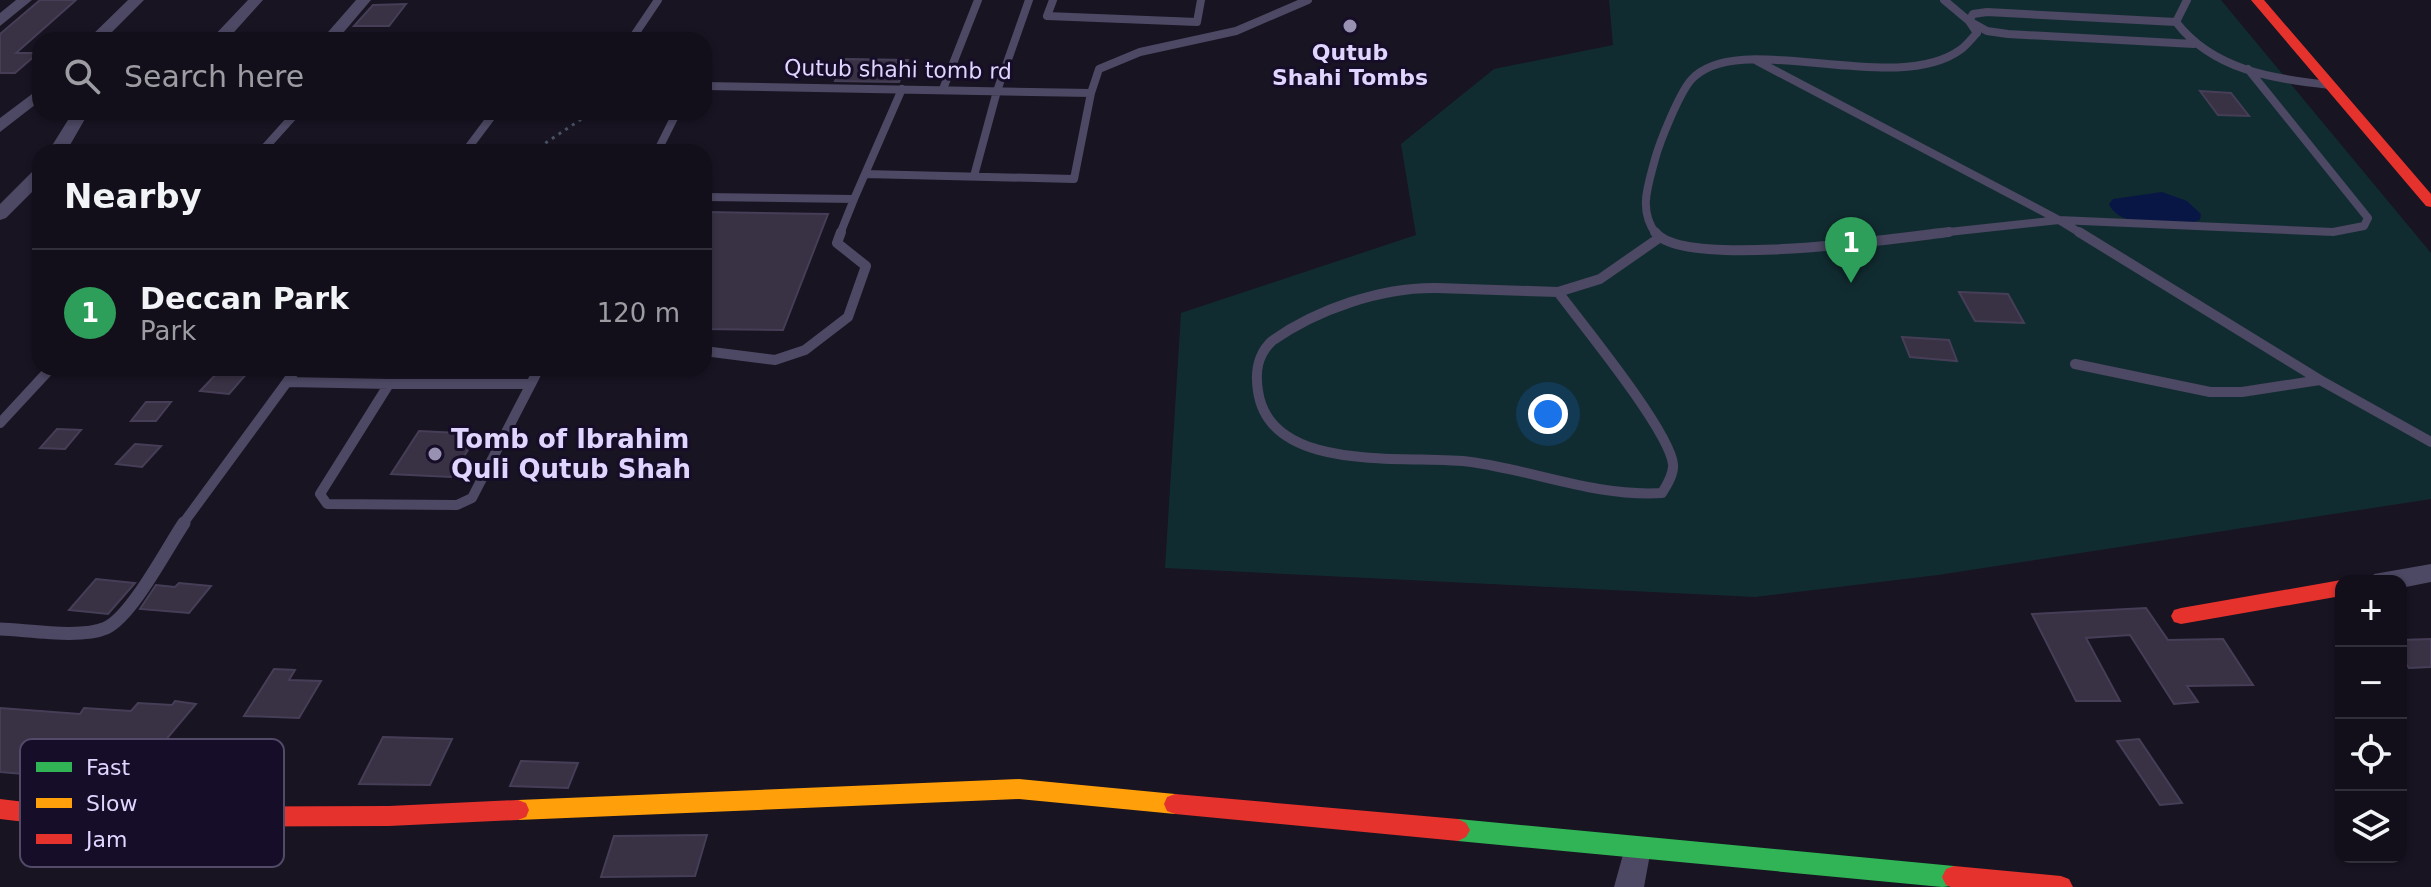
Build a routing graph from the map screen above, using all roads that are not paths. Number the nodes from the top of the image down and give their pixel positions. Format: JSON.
{"nodes":[{"id":1,"x":25,"y":0,"type":"edge"},
{"id":2,"x":137,"y":0,"type":"edge"},
{"id":3,"x":256,"y":0,"type":"edge"},
{"id":4,"x":364,"y":0,"type":"edge"},
{"id":5,"x":658,"y":0,"type":"edge"},
{"id":6,"x":978,"y":0,"type":"edge"},
{"id":7,"x":1029,"y":0,"type":"edge"},
{"id":8,"x":1053,"y":0,"type":"edge"},
{"id":9,"x":1201,"y":0,"type":"edge"},
{"id":10,"x":1308,"y":0,"type":"edge"},
{"id":11,"x":1944,"y":0,"type":"edge"},
{"id":12,"x":2187,"y":0,"type":"edge"},
{"id":13,"x":2257,"y":0,"type":"edge"},
{"id":14,"x":0,"y":21,"type":"edge"},
{"id":15,"x":1969,"y":21,"type":"junction"},
{"id":16,"x":2176,"y":22,"type":"junction"},
{"id":17,"x":103,"y":32,"type":"edge"},
{"id":18,"x":226,"y":32,"type":"edge"},
{"id":19,"x":336,"y":32,"type":"edge"},
{"id":20,"x":636,"y":32,"type":"edge"},
{"id":21,"x":2194,"y":44,"type":"junction"},
{"id":22,"x":1754,"y":59,"type":"junction"},
{"id":23,"x":2248,"y":69,"type":"junction"},
{"id":24,"x":2330,"y":85,"type":"junction"},
{"id":25,"x":712,"y":86,"type":"edge"},
{"id":26,"x":902,"y":89,"type":"junction"},
{"id":27,"x":943,"y":89,"type":"junction"},
{"id":28,"x":997,"y":91,"type":"junction"},
{"id":29,"x":1091,"y":93,"type":"junction"},
{"id":30,"x":32,"y":101,"type":"edge"},
{"id":31,"x":32,"y":103,"type":"edge"},
{"id":32,"x":0,"y":105,"type":"edge"},
{"id":33,"x":76,"y":120,"type":"edge"},
{"id":34,"x":290,"y":120,"type":"edge"},
{"id":35,"x":489,"y":120,"type":"edge"},
{"id":36,"x":673,"y":120,"type":"edge"},
{"id":37,"x":0,"y":127,"type":"edge"},
{"id":38,"x":62,"y":144,"type":"edge"},
{"id":39,"x":268,"y":144,"type":"edge"},
{"id":40,"x":471,"y":144,"type":"edge"},
{"id":41,"x":661,"y":144,"type":"edge"},
{"id":42,"x":865,"y":174,"type":"junction"},
{"id":43,"x":974,"y":176,"type":"junction"},
{"id":44,"x":32,"y":182,"type":"edge"},
{"id":45,"x":712,"y":197,"type":"edge"},
{"id":46,"x":854,"y":199,"type":"junction"},
{"id":47,"x":2431,"y":203,"type":"edge"},
{"id":48,"x":0,"y":214,"type":"edge"},
{"id":49,"x":2059,"y":220,"type":"junction"},
{"id":50,"x":1659,"y":238,"type":"junction"},
{"id":51,"x":1558,"y":292,"type":"junction"},
{"id":52,"x":712,"y":352,"type":"edge"},
{"id":53,"x":2075,"y":364,"type":"dead end"},
{"id":54,"x":44,"y":376,"type":"edge"},
{"id":55,"x":291,"y":376,"type":"edge"},
{"id":56,"x":535,"y":376,"type":"edge"},
{"id":57,"x":2320,"y":380,"type":"junction"},
{"id":58,"x":287,"y":382,"type":"junction"},
{"id":59,"x":389,"y":384,"type":"junction"},
{"id":60,"x":531,"y":384,"type":"junction"},
{"id":61,"x":0,"y":423,"type":"edge"},
{"id":62,"x":2431,"y":442,"type":"edge"},
{"id":63,"x":2431,"y":573,"type":"edge"},
{"id":64,"x":2407,"y":577,"type":"edge"},
{"id":65,"x":2335,"y":589,"type":"edge"},
{"id":66,"x":2181,"y":616,"type":"dead end"},
{"id":67,"x":0,"y":629,"type":"edge"},
{"id":68,"x":0,"y":809,"type":"edge"},
{"id":69,"x":20,"y":811,"type":"edge"},
{"id":70,"x":284,"y":816,"type":"edge"},
{"id":71,"x":1637,"y":849,"type":"junction"},
{"id":72,"x":1629,"y":887,"type":"edge"},
{"id":73,"x":2061,"y":887,"type":"edge"}],
"edges":[{"from":1,"to":14,"type":"street"},
{"from":2,"to":17,"type":"street"},
{"from":3,"to":18,"type":"street"},
{"from":4,"to":19,"type":"street"},
{"from":5,"to":20,"type":"lane"},
{"from":6,"to":27,"type":"lane"},
{"from":7,"to":28,"type":"lane"},
{"from":8,"to":9,"type":"lane"},
{"from":10,"to":29,"type":"lane"},
{"from":11,"to":15,"type":"lane"},
{"from":12,"to":16,"type":"lane"},
{"from":13,"to":24,"type":"street"},
{"from":15,"to":16,"type":"lane"},
{"from":15,"to":21,"type":"lane"},
{"from":15,"to":22,"type":"lane"},
{"from":16,"to":21,"type":"lane"},
{"from":21,"to":23,"type":"lane"},
{"from":22,"to":49,"type":"lane"},
{"from":22,"to":50,"type":"lane"},
{"from":23,"to":24,"type":"lane"},
{"from":23,"to":49,"type":"lane"},
{"from":24,"to":47,"type":"street"},
{"from":25,"to":26,"type":"lane","name":"Qutub shahi tomb rd"},
{"from":26,"to":27,"type":"lane","name":"Qutub shahi tomb rd"},
{"from":26,"to":42,"type":"lane"},
{"from":27,"to":28,"type":"lane","name":"Qutub shahi tomb rd"},
{"from":28,"to":29,"type":"lane","name":"Qutub shahi tomb rd"},
{"from":28,"to":43,"type":"lane"},
{"from":29,"to":43,"type":"lane"},
{"from":30,"to":32,"type":"street"},
{"from":31,"to":37,"type":"street"},
{"from":33,"to":38,"type":"street"},
{"from":34,"to":39,"type":"lane"},
{"from":35,"to":40,"type":"lane"},
{"from":36,"to":41,"type":"lane"},
{"from":42,"to":43,"type":"lane"},
{"from":42,"to":46,"type":"lane"},
{"from":44,"to":48,"type":"street"},
{"from":45,"to":46,"type":"lane"},
{"from":46,"to":52,"type":"lane"},
{"from":49,"to":50,"type":"lane"},
{"from":49,"to":57,"type":"lane"},
{"from":50,"to":51,"type":"lane"},
{"from":51,"to":51,"type":"lane"},
{"from":53,"to":57,"type":"lane"},
{"from":54,"to":61,"type":"lane"},
{"from":55,"to":58,"type":"lane"},
{"from":56,"to":60,"type":"lane"},
{"from":57,"to":62,"type":"lane"},
{"from":58,"to":59,"type":"lane"},
{"from":58,"to":67,"type":"lane"},
{"from":59,"to":60,"type":"lane"},
{"from":59,"to":60,"type":"lane"},
{"from":63,"to":64,"type":"street"},
{"from":65,"to":66,"type":"street"},
{"from":68,"to":69,"type":"street"},
{"from":70,"to":71,"type":"street"},
{"from":71,"to":72,"type":"street"},
{"from":71,"to":73,"type":"street"}]}
